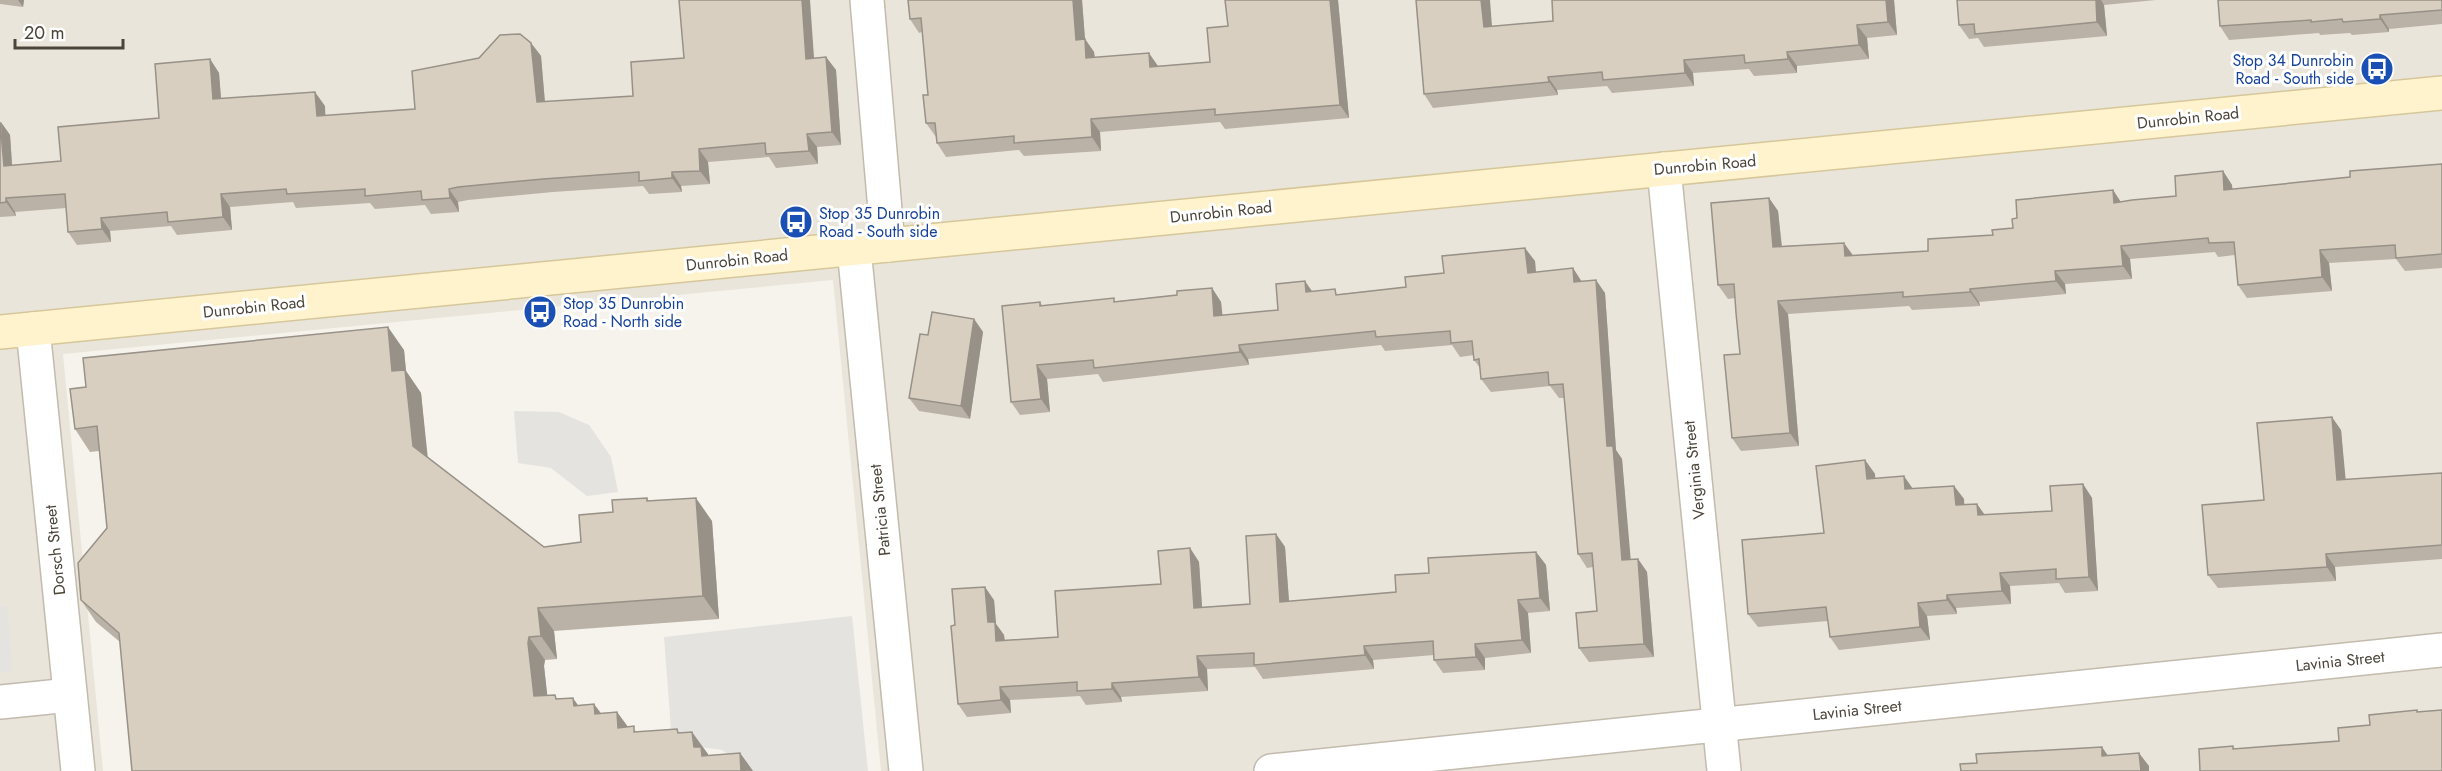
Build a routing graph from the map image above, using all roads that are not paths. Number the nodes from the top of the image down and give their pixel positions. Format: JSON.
{"nodes":[{"id":1,"x":867,"y":0,"type":"edge"},
{"id":2,"x":2442,"y":93,"type":"edge"},
{"id":3,"x":1664,"y":169,"type":"junction"},
{"id":4,"x":888,"y":245,"type":"junction"},
{"id":5,"x":854,"y":249,"type":"junction"},
{"id":6,"x":33,"y":329,"type":"junction"},
{"id":7,"x":0,"y":332,"type":"edge"},
{"id":8,"x":2442,"y":650,"type":"edge"},
{"id":9,"x":70,"y":695,"type":"junction"},
{"id":10,"x":0,"y":702,"type":"edge"},
{"id":11,"x":1720,"y":724,"type":"junction"},
{"id":12,"x":78,"y":771,"type":"edge"},
{"id":13,"x":906,"y":771,"type":"edge"},
{"id":14,"x":1271,"y":771,"type":"edge"},
{"id":15,"x":1724,"y":771,"type":"edge"}],
"edges":[{"from":1,"to":4,"type":"street"},
{"from":2,"to":3,"type":"street","name":"Dunrobin Road"},
{"from":3,"to":4,"type":"street","name":"Dunrobin Road"},
{"from":3,"to":11,"type":"street","name":"Verginia Street"},
{"from":4,"to":5,"type":"street","name":"Dunrobin Road"},
{"from":5,"to":6,"type":"street","name":"Dunrobin Road"},
{"from":5,"to":13,"type":"street","name":"Patricia Street"},
{"from":6,"to":7,"type":"street","name":"Dunrobin Road"},
{"from":6,"to":9,"type":"street","name":"Dorsch Street"},
{"from":8,"to":11,"type":"street","name":"Lavinia Street"},
{"from":9,"to":10,"type":"street"},
{"from":9,"to":12,"type":"street","name":"Dorsch Street"},
{"from":11,"to":14,"type":"street","name":"Lavinia Street"},
{"from":11,"to":15,"type":"street","name":"Verginia Street"}]}
